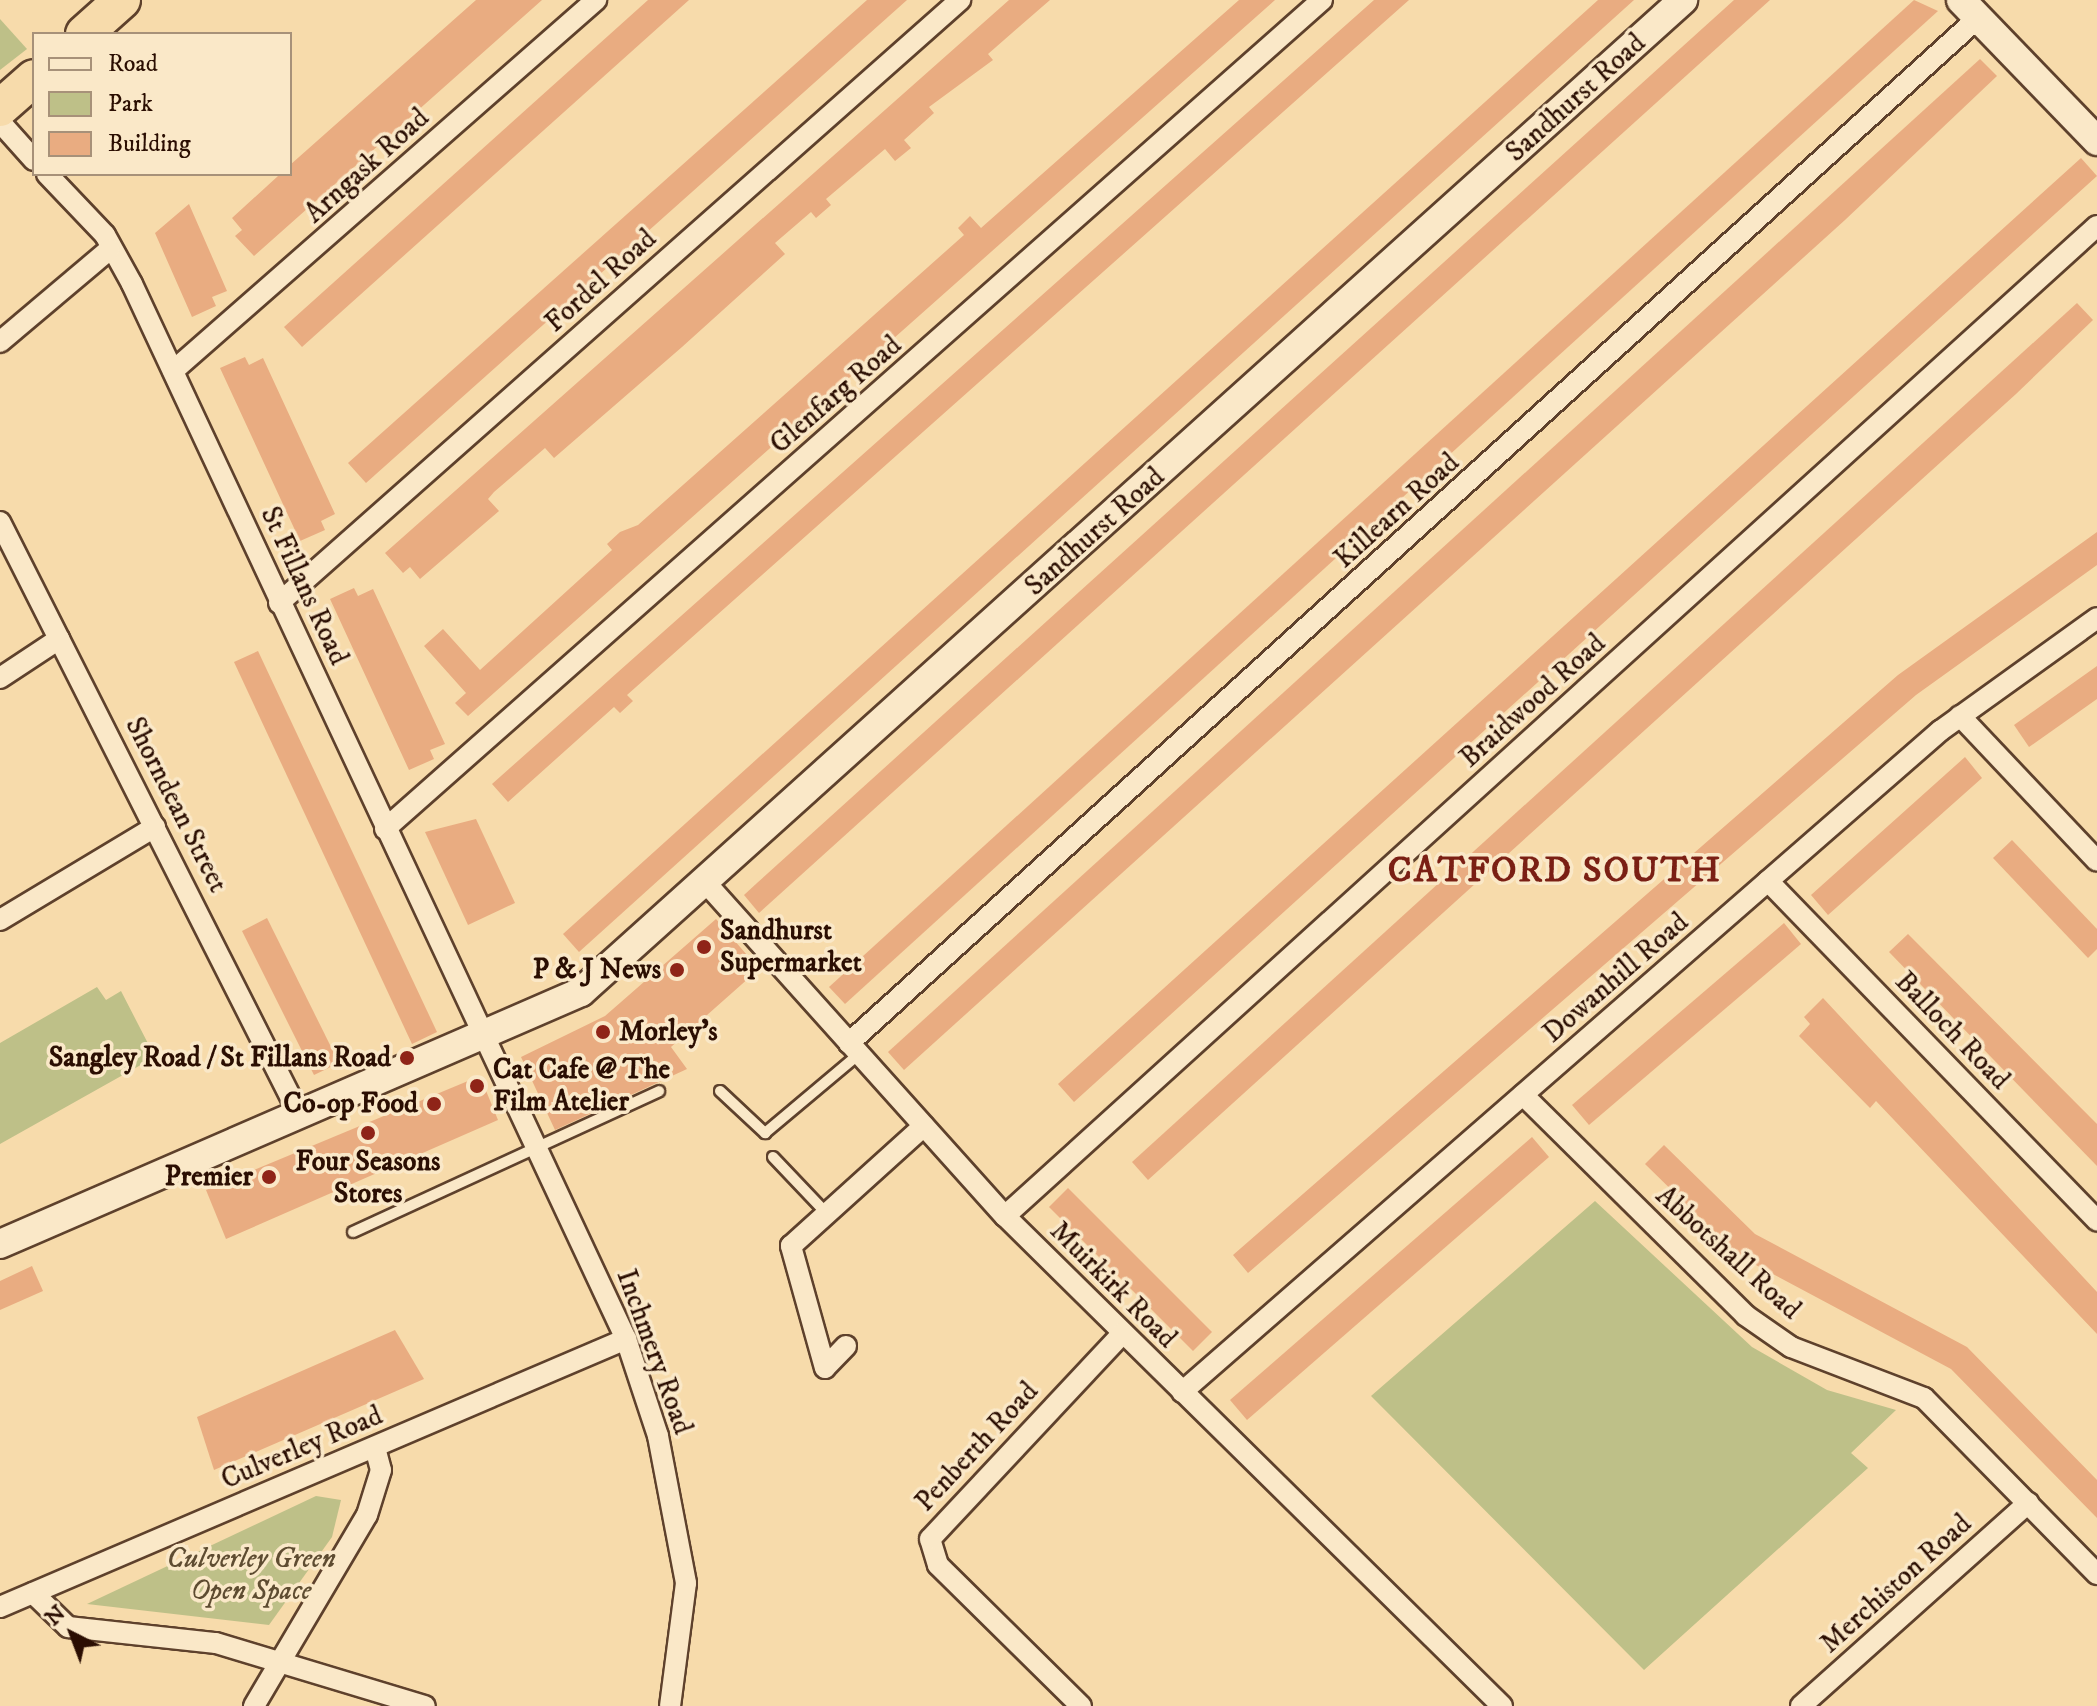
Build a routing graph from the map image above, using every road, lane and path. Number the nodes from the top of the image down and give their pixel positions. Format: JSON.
{"nodes":[{"id":1,"x":122,"y":0,"type":"edge"},
{"id":2,"x":596,"y":0,"type":"edge"},
{"id":3,"x":960,"y":0,"type":"edge"},
{"id":4,"x":1322,"y":0,"type":"edge"},
{"id":5,"x":1683,"y":0,"type":"edge"},
{"id":6,"x":1970,"y":9,"type":"edge"},
{"id":7,"x":86,"y":32,"type":"edge"},
{"id":8,"x":32,"y":80,"type":"edge"},
{"id":9,"x":0,"y":108,"type":"edge"},
{"id":10,"x":0,"y":122,"type":"edge"},
{"id":11,"x":2097,"y":141,"type":"edge"},
{"id":12,"x":32,"y":158,"type":"edge"},
{"id":13,"x":49,"y":176,"type":"edge"},
{"id":14,"x":2097,"y":226,"type":"edge"},
{"id":15,"x":109,"y":250,"type":"junction"},
{"id":16,"x":0,"y":342,"type":"edge"},
{"id":17,"x":173,"y":371,"type":"junction"},
{"id":18,"x":0,"y":522,"type":"edge"},
{"id":19,"x":279,"y":603,"type":"junction"},
{"id":20,"x":2097,"y":618,"type":"edge"},
{"id":21,"x":59,"y":639,"type":"junction"},
{"id":22,"x":0,"y":678,"type":"edge"},
{"id":23,"x":1960,"y":716,"type":"junction"},
{"id":24,"x":155,"y":827,"type":"junction"},
{"id":25,"x":385,"y":829,"type":"junction"},
{"id":26,"x":2097,"y":861,"type":"edge"},
{"id":27,"x":1768,"y":881,"type":"junction"},
{"id":28,"x":706,"y":883,"type":"junction"},
{"id":29,"x":0,"y":920,"type":"edge"},
{"id":30,"x":488,"y":1037,"type":"junction"},
{"id":31,"x":854,"y":1048,"type":"junction"},
{"id":32,"x":659,"y":1091,"type":"dead end"},
{"id":33,"x":720,"y":1091,"type":"dead end"},
{"id":34,"x":1523,"y":1095,"type":"junction"},
{"id":35,"x":299,"y":1114,"type":"junction"},
{"id":36,"x":924,"y":1126,"type":"junction"},
{"id":37,"x":540,"y":1151,"type":"junction"},
{"id":38,"x":773,"y":1157,"type":"dead end"},
{"id":39,"x":827,"y":1214,"type":"junction"},
{"id":40,"x":1005,"y":1216,"type":"junction"},
{"id":41,"x":2097,"y":1221,"type":"edge"},
{"id":42,"x":353,"y":1232,"type":"dead end"},
{"id":43,"x":0,"y":1244,"type":"edge"},
{"id":44,"x":1123,"y":1333,"type":"junction"},
{"id":45,"x":626,"y":1339,"type":"junction"},
{"id":46,"x":846,"y":1346,"type":"dead end"},
{"id":47,"x":1182,"y":1392,"type":"junction"},
{"id":48,"x":375,"y":1447,"type":"junction"},
{"id":49,"x":2028,"y":1503,"type":"junction"},
{"id":50,"x":2097,"y":1574,"type":"edge"},
{"id":51,"x":33,"y":1593,"type":"junction"},
{"id":52,"x":0,"y":1607,"type":"edge"},
{"id":53,"x":281,"y":1660,"type":"junction"},
{"id":54,"x":254,"y":1706,"type":"edge"},
{"id":55,"x":425,"y":1706,"type":"edge"},
{"id":56,"x":670,"y":1706,"type":"edge"},
{"id":57,"x":1081,"y":1706,"type":"edge"},
{"id":58,"x":1502,"y":1706,"type":"edge"},
{"id":59,"x":1801,"y":1706,"type":"edge"}],
"edges":[{"from":1,"to":7,"type":"highway"},
{"from":2,"to":17,"type":"street","name":"Arngask Road"},
{"from":3,"to":19,"type":"street","name":"Fordel Road"},
{"from":4,"to":25,"type":"street","name":"Glenfarg Road"},
{"from":5,"to":28,"type":"street","name":"Sandhurst Road"},
{"from":6,"to":11,"type":"street"},
{"from":6,"to":31,"type":"street","name":"Killearn Road"},
{"from":8,"to":9,"type":"highway"},
{"from":10,"to":12,"type":"street"},
{"from":13,"to":15,"type":"street","name":"St Fillans Road"},
{"from":14,"to":40,"type":"street","name":"Braidwood Road"},
{"from":15,"to":16,"type":"street"},
{"from":15,"to":17,"type":"street","name":"St Fillans Road"},
{"from":17,"to":19,"type":"street","name":"St Fillans Road"},
{"from":18,"to":21,"type":"street","name":"Shorndean Street"},
{"from":19,"to":25,"type":"street","name":"St Fillans Road"},
{"from":20,"to":23,"type":"street","name":"Dowanhill Road"},
{"from":21,"to":22,"type":"street"},
{"from":21,"to":24,"type":"street","name":"Shorndean Street"},
{"from":23,"to":26,"type":"street"},
{"from":23,"to":27,"type":"street","name":"Dowanhill Road"},
{"from":24,"to":29,"type":"street"},
{"from":24,"to":35,"type":"street","name":"Shorndean Street"},
{"from":25,"to":30,"type":"street","name":"St Fillans Road"},
{"from":27,"to":34,"type":"street","name":"Dowanhill Road"},
{"from":27,"to":41,"type":"street","name":"Balloch Road"},
{"from":28,"to":30,"type":"street","name":"Sandhurst Road"},
{"from":28,"to":31,"type":"street","name":"Muirkirk Road"},
{"from":30,"to":35,"type":"street","name":"Sandhurst Road"},
{"from":30,"to":37,"type":"street","name":"Inchmery Road"},
{"from":31,"to":33,"type":"lane"},
{"from":31,"to":36,"type":"street","name":"Muirkirk Road"},
{"from":32,"to":37,"type":"lane"},
{"from":34,"to":47,"type":"street","name":"Dowanhill Road"},
{"from":34,"to":49,"type":"street","name":"Abbotshall Road"},
{"from":35,"to":43,"type":"street","name":"Sandhurst Road"},
{"from":36,"to":39,"type":"street"},
{"from":36,"to":40,"type":"street","name":"Muirkirk Road"},
{"from":37,"to":42,"type":"lane"},
{"from":37,"to":45,"type":"street","name":"Inchmery Road"},
{"from":38,"to":39,"type":"lane"},
{"from":39,"to":46,"type":"street"},
{"from":40,"to":44,"type":"street","name":"Muirkirk Road"},
{"from":44,"to":47,"type":"street","name":"Muirkirk Road"},
{"from":44,"to":57,"type":"street","name":"Penberth Road"},
{"from":45,"to":48,"type":"street","name":"Culverley Road"},
{"from":45,"to":56,"type":"street","name":"Inchmery Road"},
{"from":47,"to":58,"type":"street","name":"Muirkirk Road"},
{"from":48,"to":51,"type":"street","name":"Culverley Road"},
{"from":48,"to":53,"type":"street"},
{"from":49,"to":50,"type":"street","name":"Abbotshall Road"},
{"from":49,"to":59,"type":"street","name":"Merchiston Road"},
{"from":51,"to":52,"type":"street","name":"Culverley Road"},
{"from":51,"to":53,"type":"street"},
{"from":53,"to":54,"type":"street"},
{"from":53,"to":55,"type":"street"}]}
